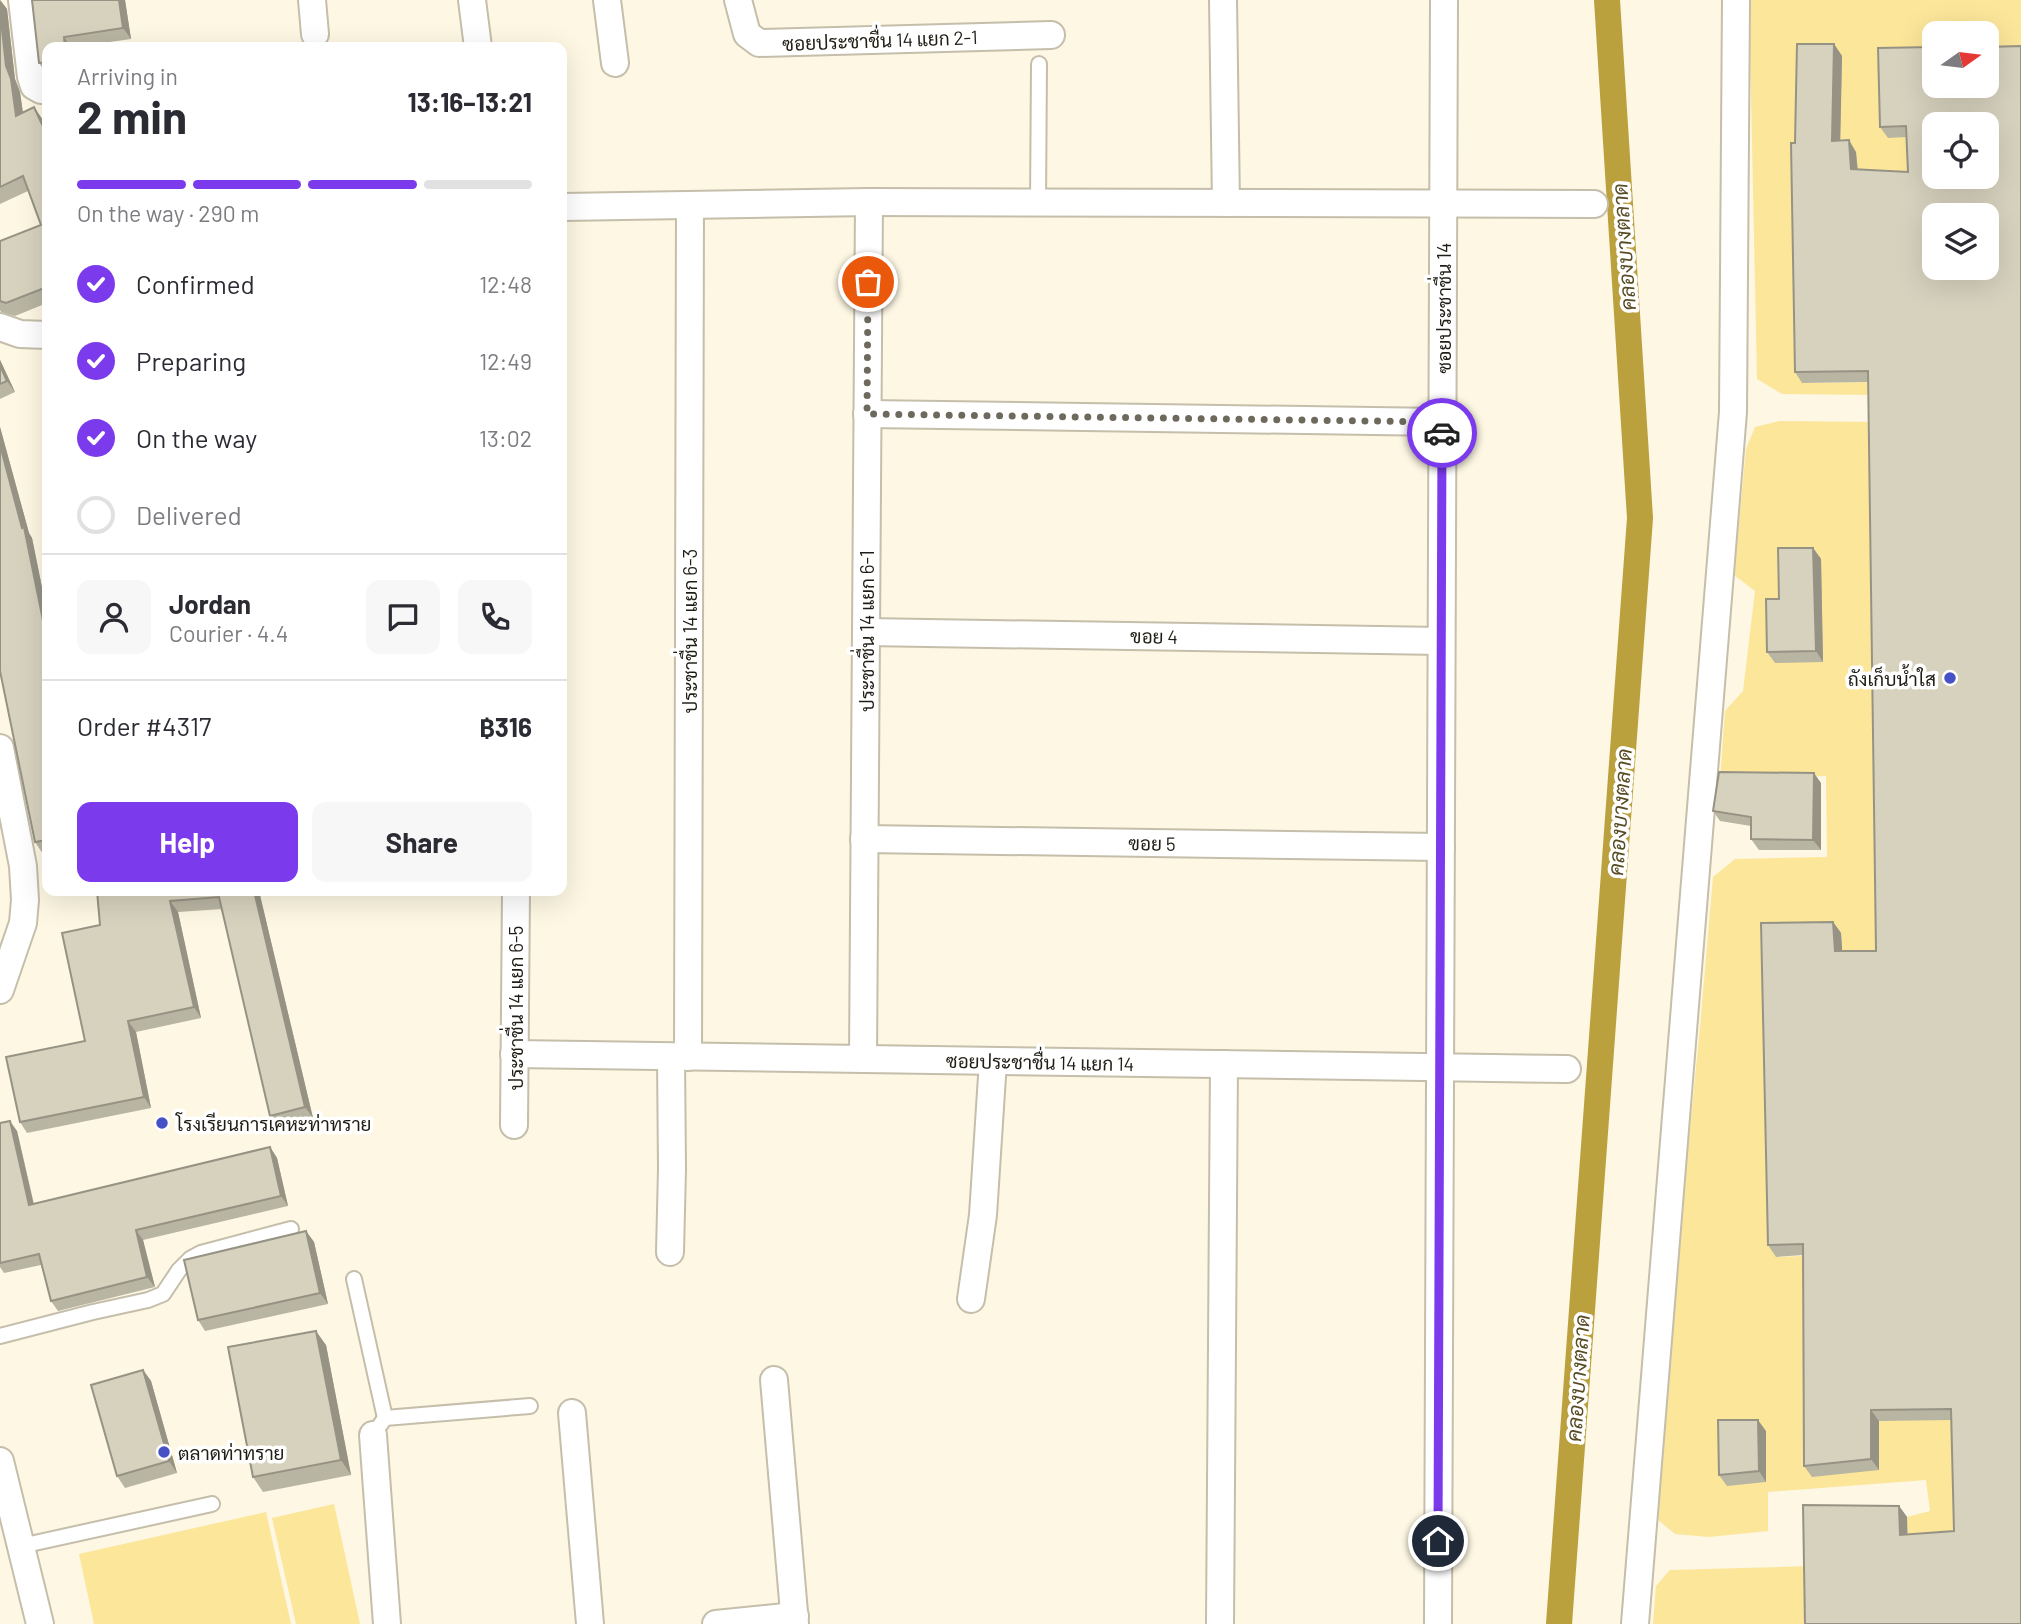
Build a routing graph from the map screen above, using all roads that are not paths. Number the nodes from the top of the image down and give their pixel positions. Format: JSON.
{"nodes":[{"id":1,"x":22,"y":0,"type":"edge"},
{"id":2,"x":312,"y":0,"type":"edge"},
{"id":3,"x":472,"y":0,"type":"edge"},
{"id":4,"x":607,"y":0,"type":"edge"},
{"id":5,"x":738,"y":0,"type":"edge"},
{"id":6,"x":1223,"y":0,"type":"edge"},
{"id":7,"x":1444,"y":0,"type":"edge"},
{"id":8,"x":1736,"y":0,"type":"edge"},
{"id":9,"x":315,"y":34,"type":"dead end"},
{"id":10,"x":1051,"y":35,"type":"dead end"},
{"id":11,"x":477,"y":42,"type":"edge"},
{"id":12,"x":615,"y":64,"type":"dead end"},
{"id":13,"x":1040,"y":64,"type":"dead end"},
{"id":14,"x":42,"y":90,"type":"edge"},
{"id":15,"x":869,"y":202,"type":"junction"},
{"id":16,"x":1038,"y":203,"type":"junction"},
{"id":17,"x":1226,"y":203,"type":"junction"},
{"id":18,"x":1443,"y":204,"type":"junction"},
{"id":19,"x":1594,"y":204,"type":"dead end"},
{"id":20,"x":690,"y":205,"type":"junction"},
{"id":21,"x":567,"y":206,"type":"edge"},
{"id":22,"x":0,"y":327,"type":"edge"},
{"id":23,"x":42,"y":335,"type":"edge"},
{"id":24,"x":867,"y":414,"type":"junction"},
{"id":25,"x":1442,"y":422,"type":"junction"},
{"id":26,"x":866,"y":632,"type":"junction"},
{"id":27,"x":1441,"y":640,"type":"junction"},
{"id":28,"x":0,"y":748,"type":"edge"},
{"id":29,"x":864,"y":839,"type":"junction"},
{"id":30,"x":1441,"y":847,"type":"junction"},
{"id":31,"x":516,"y":896,"type":"edge"},
{"id":32,"x":6,"y":957,"type":"edge"},
{"id":33,"x":0,"y":990,"type":"edge"},
{"id":34,"x":514,"y":1054,"type":"junction"},
{"id":35,"x":679,"y":1057,"type":"junction"},
{"id":36,"x":863,"y":1059,"type":"junction"},
{"id":37,"x":993,"y":1061,"type":"junction"},
{"id":38,"x":1224,"y":1064,"type":"junction"},
{"id":39,"x":1440,"y":1068,"type":"junction"},
{"id":40,"x":1567,"y":1069,"type":"dead end"},
{"id":41,"x":514,"y":1125,"type":"dead end"},
{"id":42,"x":291,"y":1230,"type":"dead end"},
{"id":43,"x":670,"y":1252,"type":"dead end"},
{"id":44,"x":354,"y":1279,"type":"dead end"},
{"id":45,"x":971,"y":1298,"type":"dead end"},
{"id":46,"x":0,"y":1336,"type":"edge"},
{"id":47,"x":774,"y":1380,"type":"dead end"},
{"id":48,"x":530,"y":1406,"type":"dead end"},
{"id":49,"x":572,"y":1413,"type":"dead end"},
{"id":50,"x":379,"y":1426,"type":"junction"},
{"id":51,"x":0,"y":1461,"type":"edge"},
{"id":52,"x":5,"y":1497,"type":"edge"},
{"id":53,"x":212,"y":1504,"type":"dead end"},
{"id":54,"x":21,"y":1546,"type":"junction"},
{"id":55,"x":795,"y":1620,"type":"edge"},
{"id":56,"x":40,"y":1624,"type":"edge"},
{"id":57,"x":387,"y":1624,"type":"edge"},
{"id":58,"x":590,"y":1624,"type":"edge"},
{"id":59,"x":716,"y":1624,"type":"edge"},
{"id":60,"x":1220,"y":1624,"type":"edge"},
{"id":61,"x":1438,"y":1624,"type":"edge"},
{"id":62,"x":1635,"y":1624,"type":"edge"}],
"edges":[{"from":1,"to":14,"type":"street"},
{"from":2,"to":9,"type":"street"},
{"from":3,"to":11,"type":"street"},
{"from":4,"to":12,"type":"street"},
{"from":5,"to":10,"type":"street","name":"ซอยประชาชื่น 14 แยก 2-1"},
{"from":6,"to":17,"type":"street"},
{"from":7,"to":18,"type":"street","name":"ซอยประชาชื่น 14"},
{"from":8,"to":62,"type":"street"},
{"from":13,"to":16,"type":"lane"},
{"from":15,"to":16,"type":"street"},
{"from":15,"to":20,"type":"street"},
{"from":15,"to":24,"type":"street","name":"ประชาชื่น 14 แยก 6-1"},
{"from":16,"to":17,"type":"street"},
{"from":17,"to":18,"type":"street"},
{"from":18,"to":19,"type":"street"},
{"from":18,"to":25,"type":"street","name":"ซอยประชาชื่น 14"},
{"from":20,"to":21,"type":"street"},
{"from":20,"to":35,"type":"street","name":"ประชาชื่น 14 แยก 6-3"},
{"from":22,"to":23,"type":"street"},
{"from":24,"to":25,"type":"street"},
{"from":24,"to":26,"type":"street","name":"ประชาชื่น 14 แยก 6-1"},
{"from":25,"to":27,"type":"street","name":"ซอยประชาชื่น 14"},
{"from":26,"to":27,"type":"street","name":"ขอย 4"},
{"from":26,"to":29,"type":"street","name":"ประชาชื่น 14 แยก 6-1"},
{"from":27,"to":30,"type":"street","name":"ซอยประชาชื่น 14"},
{"from":28,"to":32,"type":"street"},
{"from":29,"to":30,"type":"street","name":"ฃอย 5"},
{"from":29,"to":36,"type":"street","name":"ประชาชื่น 14 แยก 6-1"},
{"from":30,"to":39,"type":"street","name":"ซอยประชาชื่น 14"},
{"from":31,"to":34,"type":"street","name":"ประชาชื่น 14 แยก 6-5"},
{"from":32,"to":33,"type":"street"},
{"from":34,"to":35,"type":"street","name":"ซอยประชาชื่น 14 แยก 14"},
{"from":34,"to":41,"type":"street","name":"ประชาชื่น 14 แยก 6-5"},
{"from":35,"to":36,"type":"street","name":"ซอยประชาชื่น 14 แยก 14"},
{"from":35,"to":43,"type":"street","name":"ประชาชื่น 14 แยก 6-3"},
{"from":36,"to":37,"type":"street","name":"ซอยประชาชื่น 14 แยก 14"},
{"from":37,"to":38,"type":"street","name":"ซอยประชาชื่น 14 แยก 14"},
{"from":37,"to":45,"type":"street"},
{"from":38,"to":39,"type":"street","name":"ซอยประชาชื่น 14 แยก 14"},
{"from":38,"to":60,"type":"street"},
{"from":39,"to":40,"type":"street","name":"ซอยประชาชื่น 14 แยก 14"},
{"from":39,"to":61,"type":"street","name":"ซอยประชาชื่น 14"},
{"from":42,"to":46,"type":"lane"},
{"from":44,"to":50,"type":"lane"},
{"from":47,"to":55,"type":"street"},
{"from":48,"to":50,"type":"lane"},
{"from":49,"to":58,"type":"street"},
{"from":50,"to":57,"type":"street"},
{"from":51,"to":52,"type":"street"},
{"from":52,"to":54,"type":"street"},
{"from":53,"to":54,"type":"lane"},
{"from":54,"to":56,"type":"street"},
{"from":55,"to":59,"type":"street"}]}
